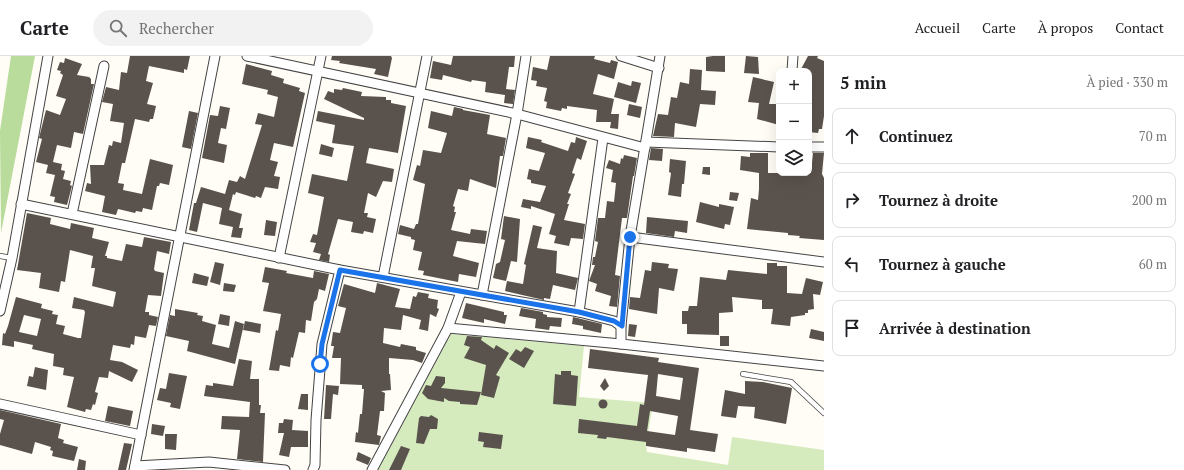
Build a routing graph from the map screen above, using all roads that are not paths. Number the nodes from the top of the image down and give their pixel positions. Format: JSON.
{"nodes":[{"id":1,"x":48,"y":56,"type":"edge"},
{"id":2,"x":215,"y":56,"type":"edge"},
{"id":3,"x":247,"y":56,"type":"edge"},
{"id":4,"x":320,"y":56,"type":"edge"},
{"id":5,"x":427,"y":56,"type":"edge"},
{"id":6,"x":526,"y":56,"type":"edge"},
{"id":7,"x":621,"y":56,"type":"edge"},
{"id":8,"x":660,"y":56,"type":"edge"},
{"id":9,"x":793,"y":56,"type":"edge"},
{"id":10,"x":104,"y":66,"type":"dead end"},
{"id":11,"x":659,"y":68,"type":"junction"},
{"id":12,"x":792,"y":68,"type":"edge"},
{"id":13,"x":318,"y":70,"type":"junction"},
{"id":14,"x":421,"y":93,"type":"junction"},
{"id":15,"x":517,"y":114,"type":"junction"},
{"id":16,"x":603,"y":138,"type":"junction"},
{"id":17,"x":646,"y":145,"type":"junction"},
{"id":18,"x":776,"y":147,"type":"edge"},
{"id":19,"x":812,"y":147,"type":"edge"},
{"id":20,"x":824,"y":147,"type":"edge"},
{"id":21,"x":21,"y":204,"type":"junction"},
{"id":22,"x":72,"y":214,"type":"junction"},
{"id":23,"x":181,"y":236,"type":"junction"},
{"id":24,"x":630,"y":237,"type":"junction"},
{"id":25,"x":0,"y":256,"type":"edge"},
{"id":26,"x":12,"y":258,"type":"junction"},
{"id":27,"x":279,"y":258,"type":"junction"},
{"id":28,"x":824,"y":262,"type":"edge"},
{"id":29,"x":340,"y":270,"type":"junction"},
{"id":30,"x":383,"y":277,"type":"junction"},
{"id":31,"x":461,"y":292,"type":"junction"},
{"id":32,"x":482,"y":295,"type":"junction"},
{"id":33,"x":0,"y":312,"type":"edge"},
{"id":34,"x":579,"y":312,"type":"junction"},
{"id":35,"x":622,"y":326,"type":"junction"},
{"id":36,"x":448,"y":328,"type":"junction"},
{"id":37,"x":622,"y":344,"type":"junction"},
{"id":38,"x":824,"y":366,"type":"edge"},
{"id":39,"x":743,"y":374,"type":"dead end"},
{"id":40,"x":0,"y":404,"type":"edge"},
{"id":41,"x":824,"y":413,"type":"edge"},
{"id":42,"x":141,"y":435,"type":"junction"},
{"id":43,"x":135,"y":468,"type":"edge"},
{"id":44,"x":285,"y":470,"type":"edge"},
{"id":45,"x":313,"y":470,"type":"edge"},
{"id":46,"x":372,"y":470,"type":"edge"}],
"edges":[{"from":1,"to":21,"type":"street"},
{"from":2,"to":23,"type":"street"},
{"from":3,"to":13,"type":"street"},
{"from":4,"to":13,"type":"street"},
{"from":5,"to":14,"type":"street"},
{"from":6,"to":15,"type":"street"},
{"from":7,"to":11,"type":"street"},
{"from":8,"to":11,"type":"street"},
{"from":9,"to":12,"type":"street"},
{"from":10,"to":22,"type":"street"},
{"from":11,"to":17,"type":"street"},
{"from":13,"to":14,"type":"street"},
{"from":13,"to":27,"type":"street"},
{"from":14,"to":15,"type":"street"},
{"from":14,"to":30,"type":"street"},
{"from":15,"to":16,"type":"street"},
{"from":15,"to":32,"type":"street"},
{"from":16,"to":17,"type":"street"},
{"from":16,"to":34,"type":"street"},
{"from":17,"to":18,"type":"street"},
{"from":17,"to":24,"type":"street"},
{"from":19,"to":20,"type":"street"},
{"from":21,"to":22,"type":"street"},
{"from":21,"to":26,"type":"street"},
{"from":22,"to":23,"type":"street"},
{"from":23,"to":27,"type":"street"},
{"from":23,"to":42,"type":"street"},
{"from":24,"to":28,"type":"street"},
{"from":24,"to":35,"type":"street"},
{"from":25,"to":26,"type":"lane"},
{"from":26,"to":33,"type":"street"},
{"from":27,"to":29,"type":"street"},
{"from":29,"to":30,"type":"street"},
{"from":29,"to":45,"type":"street"},
{"from":30,"to":31,"type":"street"},
{"from":31,"to":32,"type":"street"},
{"from":31,"to":36,"type":"street"},
{"from":32,"to":34,"type":"street"},
{"from":34,"to":35,"type":"street"},
{"from":35,"to":37,"type":"street"},
{"from":36,"to":37,"type":"street"},
{"from":36,"to":46,"type":"street"},
{"from":37,"to":38,"type":"street"},
{"from":39,"to":41,"type":"lane"},
{"from":40,"to":42,"type":"street"},
{"from":42,"to":43,"type":"street"},
{"from":43,"to":44,"type":"street"}]}
